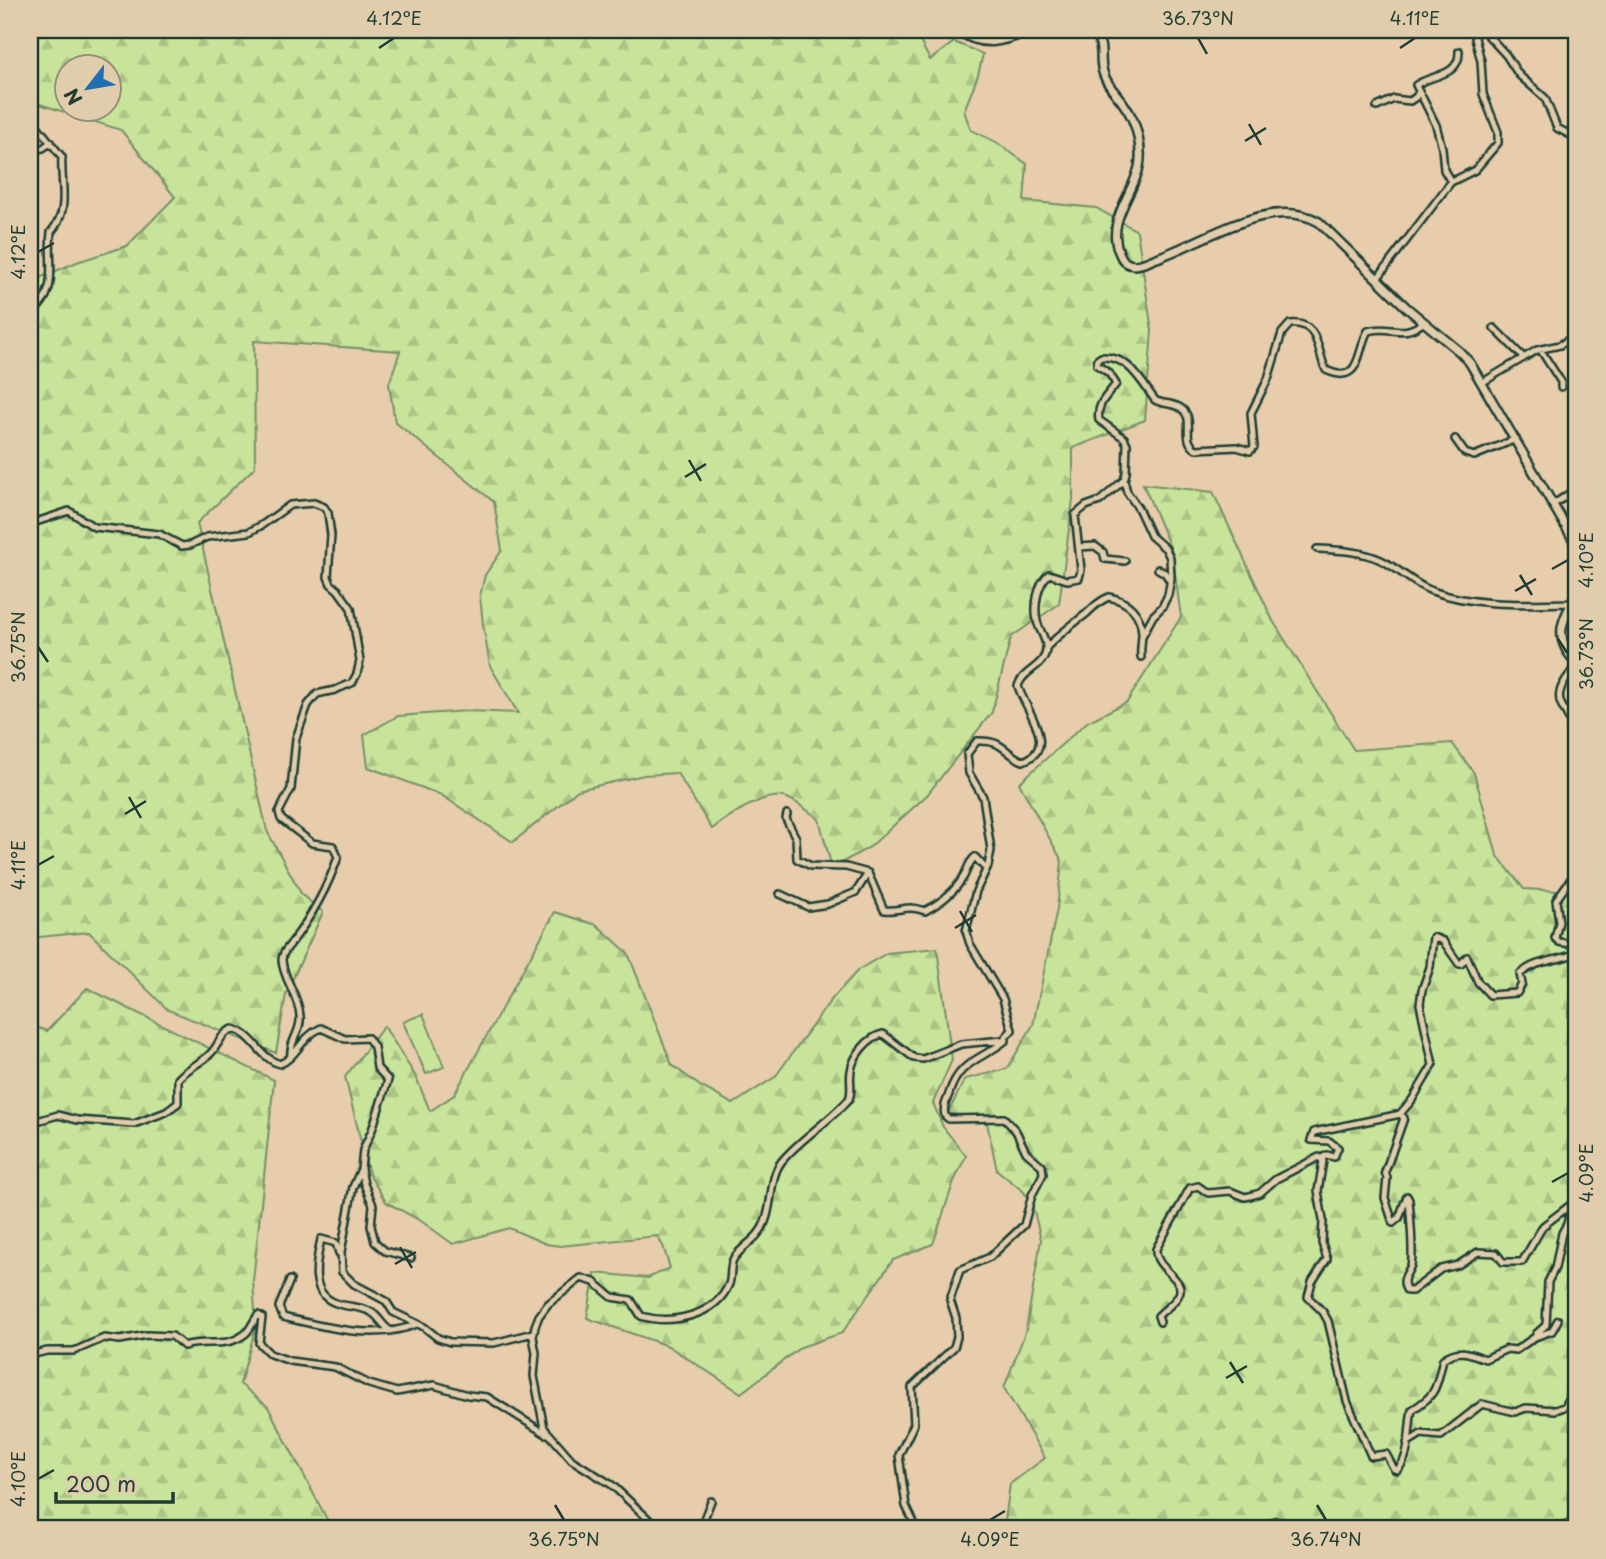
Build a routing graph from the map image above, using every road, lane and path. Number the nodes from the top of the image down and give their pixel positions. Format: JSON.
{"nodes":[{"id":1,"x":958,"y":30,"type":"edge"},
{"id":2,"x":1033,"y":30,"type":"edge"},
{"id":3,"x":1093,"y":30,"type":"edge"},
{"id":4,"x":1476,"y":30,"type":"edge"},
{"id":5,"x":1483,"y":30,"type":"edge"},
{"id":6,"x":1459,"y":51,"type":"dead end"},
{"id":7,"x":1419,"y":91,"type":"junction"},
{"id":8,"x":1377,"y":107,"type":"dead end"},
{"id":9,"x":30,"y":117,"type":"edge"},
{"id":10,"x":1576,"y":138,"type":"edge"},
{"id":11,"x":51,"y":142,"type":"junction"},
{"id":12,"x":30,"y":150,"type":"edge"},
{"id":13,"x":1451,"y":182,"type":"junction"},
{"id":14,"x":1377,"y":279,"type":"junction"},
{"id":15,"x":30,"y":315,"type":"edge"},
{"id":16,"x":1424,"y":322,"type":"junction"},
{"id":17,"x":1494,"y":328,"type":"dead end"},
{"id":18,"x":1576,"y":335,"type":"edge"},
{"id":19,"x":1540,"y":348,"type":"junction"},
{"id":20,"x":1524,"y":358,"type":"junction"},
{"id":21,"x":1483,"y":382,"type":"junction"},
{"id":22,"x":1561,"y":387,"type":"dead end"},
{"id":23,"x":1455,"y":439,"type":"dead end"},
{"id":24,"x":1516,"y":439,"type":"junction"},
{"id":25,"x":1124,"y":480,"type":"junction"},
{"id":26,"x":1576,"y":489,"type":"edge"},
{"id":27,"x":1554,"y":504,"type":"junction"},
{"id":28,"x":30,"y":524,"type":"edge"},
{"id":29,"x":1576,"y":544,"type":"edge"},
{"id":30,"x":1079,"y":547,"type":"junction"},
{"id":31,"x":1317,"y":549,"type":"dead end"},
{"id":32,"x":1125,"y":561,"type":"dead end"},
{"id":33,"x":1158,"y":569,"type":"dead end"},
{"id":34,"x":1171,"y":584,"type":"junction"},
{"id":35,"x":1574,"y":600,"type":"edge"},
{"id":36,"x":1142,"y":636,"type":"junction"},
{"id":37,"x":1046,"y":648,"type":"junction"},
{"id":38,"x":1141,"y":657,"type":"dead end"},
{"id":39,"x":1576,"y":663,"type":"edge"},
{"id":40,"x":787,"y":814,"type":"dead end"},
{"id":41,"x":1576,"y":824,"type":"edge"},
{"id":42,"x":986,"y":869,"type":"junction"},
{"id":43,"x":1576,"y":872,"type":"edge"},
{"id":44,"x":868,"y":873,"type":"junction"},
{"id":45,"x":780,"y":894,"type":"dead end"},
{"id":46,"x":1576,"y":944,"type":"edge"},
{"id":47,"x":1576,"y":953,"type":"edge"},
{"id":48,"x":1009,"y":1035,"type":"junction"},
{"id":49,"x":291,"y":1056,"type":"junction"},
{"id":50,"x":1400,"y":1114,"type":"junction"},
{"id":51,"x":30,"y":1123,"type":"edge"},
{"id":52,"x":1322,"y":1158,"type":"junction"},
{"id":53,"x":360,"y":1168,"type":"junction"},
{"id":54,"x":340,"y":1257,"type":"junction"},
{"id":55,"x":411,"y":1258,"type":"dead end"},
{"id":56,"x":290,"y":1280,"type":"dead end"},
{"id":57,"x":1558,"y":1320,"type":"dead end"},
{"id":58,"x":1160,"y":1322,"type":"dead end"},
{"id":59,"x":417,"y":1324,"type":"junction"},
{"id":60,"x":394,"y":1332,"type":"junction"},
{"id":61,"x":533,"y":1333,"type":"junction"},
{"id":62,"x":1520,"y":1348,"type":"junction"},
{"id":63,"x":30,"y":1355,"type":"edge"},
{"id":64,"x":1576,"y":1392,"type":"edge"},
{"id":65,"x":549,"y":1436,"type":"junction"},
{"id":66,"x":1407,"y":1443,"type":"junction"},
{"id":67,"x":710,"y":1501,"type":"dead end"},
{"id":68,"x":659,"y":1529,"type":"edge"},
{"id":69,"x":700,"y":1529,"type":"edge"},
{"id":70,"x":917,"y":1529,"type":"edge"},
{"id":71,"x":1268,"y":1529,"type":"edge"},
{"id":72,"x":1282,"y":1529,"type":"edge"}],
"edges":[{"from":1,"to":2,"type":"main road"},
{"from":3,"to":14,"type":"main road"},
{"from":4,"to":13,"type":"street"},
{"from":5,"to":10,"type":"street"},
{"from":6,"to":7,"type":"street"},
{"from":7,"to":8,"type":"street"},
{"from":7,"to":13,"type":"street"},
{"from":9,"to":11,"type":"street"},
{"from":11,"to":12,"type":"street"},
{"from":11,"to":15,"type":"street"},
{"from":13,"to":14,"type":"street"},
{"from":14,"to":16,"type":"main road"},
{"from":16,"to":21,"type":"main road"},
{"from":16,"to":25,"type":"street"},
{"from":17,"to":20,"type":"street"},
{"from":18,"to":19,"type":"street"},
{"from":19,"to":20,"type":"street"},
{"from":19,"to":22,"type":"street"},
{"from":20,"to":21,"type":"street"},
{"from":21,"to":24,"type":"main road"},
{"from":23,"to":24,"type":"street"},
{"from":24,"to":27,"type":"main road"},
{"from":25,"to":30,"type":"street"},
{"from":25,"to":34,"type":"street"},
{"from":26,"to":27,"type":"street"},
{"from":27,"to":29,"type":"main road"},
{"from":28,"to":49,"type":"street"},
{"from":30,"to":32,"type":"street"},
{"from":30,"to":37,"type":"street"},
{"from":31,"to":35,"type":"street"},
{"from":33,"to":34,"type":"street"},
{"from":34,"to":36,"type":"street"},
{"from":35,"to":39,"type":"main road"},
{"from":36,"to":37,"type":"street"},
{"from":36,"to":38,"type":"street"},
{"from":37,"to":42,"type":"street"},
{"from":39,"to":41,"type":"street"},
{"from":40,"to":44,"type":"street"},
{"from":42,"to":44,"type":"street"},
{"from":42,"to":48,"type":"street"},
{"from":43,"to":46,"type":"street"},
{"from":44,"to":45,"type":"street"},
{"from":47,"to":50,"type":"street"},
{"from":48,"to":61,"type":"street"},
{"from":48,"to":70,"type":"street"},
{"from":49,"to":51,"type":"street"},
{"from":49,"to":53,"type":"street"},
{"from":50,"to":52,"type":"street"},
{"from":50,"to":62,"type":"street"},
{"from":52,"to":58,"type":"street"},
{"from":52,"to":66,"type":"street"},
{"from":53,"to":54,"type":"street"},
{"from":53,"to":55,"type":"street"},
{"from":54,"to":59,"type":"street"},
{"from":54,"to":60,"type":"street"},
{"from":56,"to":60,"type":"street"},
{"from":57,"to":62,"type":"street"},
{"from":59,"to":60,"type":"street"},
{"from":59,"to":61,"type":"street"},
{"from":61,"to":65,"type":"street"},
{"from":62,"to":66,"type":"street"},
{"from":63,"to":65,"type":"street"},
{"from":64,"to":66,"type":"street"},
{"from":65,"to":68,"type":"street"},
{"from":67,"to":69,"type":"street"},
{"from":71,"to":72,"type":"street"}]}
